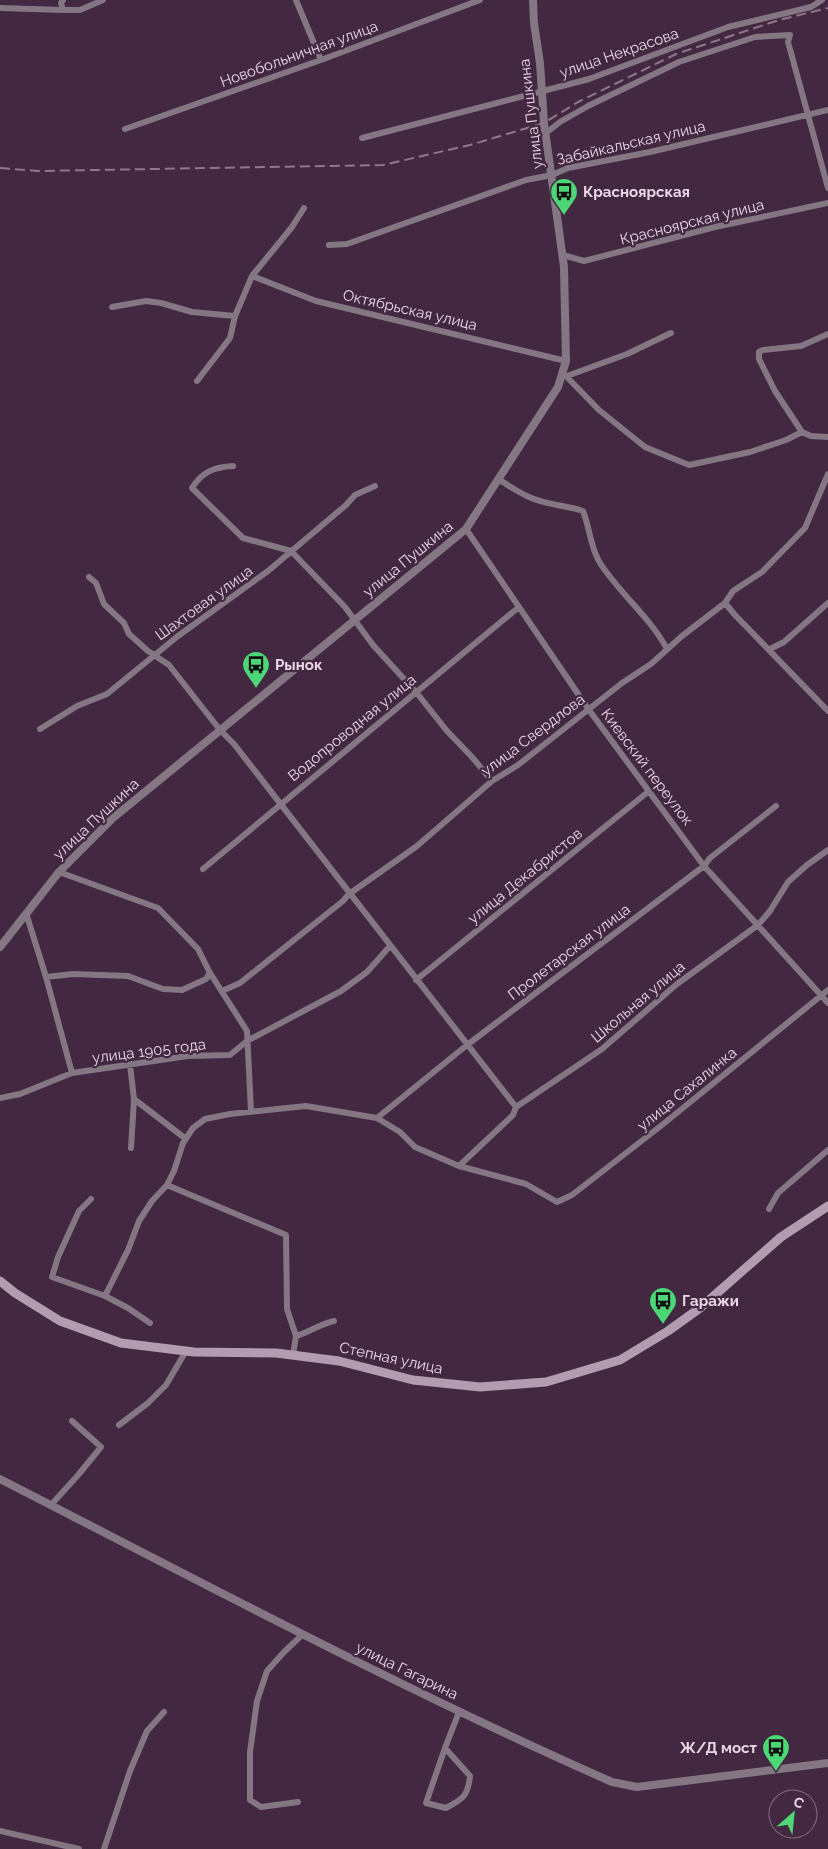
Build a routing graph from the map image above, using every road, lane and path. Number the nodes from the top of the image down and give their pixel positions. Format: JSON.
{"nodes":[{"id":1,"x":63,"y":0,"type":"edge"},
{"id":2,"x":103,"y":0,"type":"edge"},
{"id":3,"x":296,"y":0,"type":"edge"},
{"id":4,"x":480,"y":0,"type":"edge"},
{"id":5,"x":533,"y":0,"type":"edge"},
{"id":6,"x":822,"y":0,"type":"edge"},
{"id":7,"x":0,"y":8,"type":"edge"},
{"id":8,"x":63,"y":10,"type":"junction"},
{"id":9,"x":321,"y":60,"type":"junction"},
{"id":10,"x":542,"y":91,"type":"junction"},
{"id":11,"x":828,"y":110,"type":"edge"},
{"id":12,"x":808,"y":114,"type":"junction"},
{"id":13,"x":125,"y":129,"type":"dead end"},
{"id":14,"x":546,"y":132,"type":"junction"},
{"id":15,"x":362,"y":138,"type":"dead end"},
{"id":16,"x":552,"y":174,"type":"junction"},
{"id":17,"x":828,"y":188,"type":"edge"},
{"id":18,"x":828,"y":203,"type":"edge"},
{"id":19,"x":304,"y":208,"type":"dead end"},
{"id":20,"x":329,"y":245,"type":"dead end"},
{"id":21,"x":562,"y":255,"type":"junction"},
{"id":22,"x":252,"y":276,"type":"junction"},
{"id":23,"x":112,"y":308,"type":"dead end"},
{"id":24,"x":235,"y":316,"type":"junction"},
{"id":25,"x":671,"y":333,"type":"dead end"},
{"id":26,"x":828,"y":334,"type":"edge"},
{"id":27,"x":566,"y":361,"type":"junction"},
{"id":28,"x":565,"y":374,"type":"junction"},
{"id":29,"x":197,"y":381,"type":"dead end"},
{"id":30,"x":802,"y":432,"type":"junction"},
{"id":31,"x":828,"y":437,"type":"edge"},
{"id":32,"x":232,"y":466,"type":"dead end"},
{"id":33,"x":828,"y":474,"type":"edge"},
{"id":34,"x":498,"y":479,"type":"junction"},
{"id":35,"x":375,"y":486,"type":"dead end"},
{"id":36,"x":466,"y":529,"type":"junction"},
{"id":37,"x":292,"y":551,"type":"junction"},
{"id":38,"x":89,"y":577,"type":"dead end"},
{"id":39,"x":725,"y":603,"type":"junction"},
{"id":40,"x":828,"y":603,"type":"edge"},
{"id":41,"x":519,"y":607,"type":"junction"},
{"id":42,"x":354,"y":621,"type":"junction"},
{"id":43,"x":667,"y":649,"type":"junction"},
{"id":44,"x":770,"y":649,"type":"junction"},
{"id":45,"x":155,"y":656,"type":"junction"},
{"id":46,"x":416,"y":692,"type":"junction"},
{"id":47,"x":589,"y":710,"type":"junction"},
{"id":48,"x":828,"y":711,"type":"edge"},
{"id":49,"x":40,"y":729,"type":"dead end"},
{"id":50,"x":220,"y":730,"type":"junction"},
{"id":51,"x":492,"y":781,"type":"junction"},
{"id":52,"x":649,"y":791,"type":"junction"},
{"id":53,"x":279,"y":804,"type":"junction"},
{"id":54,"x":776,"y":806,"type":"dead end"},
{"id":55,"x":828,"y":850,"type":"edge"},
{"id":56,"x":704,"y":866,"type":"junction"},
{"id":57,"x":203,"y":869,"type":"dead end"},
{"id":58,"x":59,"y":872,"type":"junction"},
{"id":59,"x":349,"y":894,"type":"junction"},
{"id":60,"x":26,"y":913,"type":"junction"},
{"id":61,"x":758,"y":925,"type":"junction"},
{"id":62,"x":390,"y":946,"type":"junction"},
{"id":63,"x":0,"y":947,"type":"edge"},
{"id":64,"x":210,"y":973,"type":"junction"},
{"id":65,"x":46,"y":977,"type":"junction"},
{"id":66,"x":416,"y":980,"type":"junction"},
{"id":67,"x":828,"y":990,"type":"edge"},
{"id":68,"x":222,"y":991,"type":"junction"},
{"id":69,"x":821,"y":996,"type":"junction"},
{"id":70,"x":828,"y":1003,"type":"edge"},
{"id":71,"x":247,"y":1041,"type":"junction"},
{"id":72,"x":468,"y":1045,"type":"junction"},
{"id":73,"x":130,"y":1065,"type":"junction"},
{"id":74,"x":72,"y":1073,"type":"junction"},
{"id":75,"x":0,"y":1098,"type":"edge"},
{"id":76,"x":134,"y":1099,"type":"junction"},
{"id":77,"x":516,"y":1107,"type":"junction"},
{"id":78,"x":251,"y":1111,"type":"junction"},
{"id":79,"x":377,"y":1118,"type":"junction"},
{"id":80,"x":185,"y":1141,"type":"junction"},
{"id":81,"x":131,"y":1148,"type":"dead end"},
{"id":82,"x":828,"y":1150,"type":"edge"},
{"id":83,"x":459,"y":1166,"type":"junction"},
{"id":84,"x":167,"y":1184,"type":"junction"},
{"id":85,"x":91,"y":1199,"type":"dead end"},
{"id":86,"x":828,"y":1206,"type":"edge"},
{"id":87,"x":769,"y":1209,"type":"dead end"},
{"id":88,"x":0,"y":1282,"type":"edge"},
{"id":89,"x":105,"y":1296,"type":"junction"},
{"id":90,"x":334,"y":1321,"type":"dead end"},
{"id":91,"x":150,"y":1323,"type":"dead end"},
{"id":92,"x":296,"y":1336,"type":"junction"},
{"id":93,"x":186,"y":1351,"type":"junction"},
{"id":94,"x":293,"y":1355,"type":"junction"},
{"id":95,"x":72,"y":1421,"type":"dead end"},
{"id":96,"x":119,"y":1425,"type":"dead end"},
{"id":97,"x":0,"y":1479,"type":"edge"},
{"id":98,"x":51,"y":1505,"type":"junction"},
{"id":99,"x":302,"y":1635,"type":"junction"},
{"id":100,"x":164,"y":1712,"type":"dead end"},
{"id":101,"x":459,"y":1712,"type":"junction"},
{"id":102,"x":445,"y":1748,"type":"junction"},
{"id":103,"x":828,"y":1762,"type":"edge"},
{"id":104,"x":298,"y":1802,"type":"dead end"},
{"id":105,"x":0,"y":1831,"type":"edge"},
{"id":106,"x":79,"y":1849,"type":"edge"},
{"id":107,"x":104,"y":1849,"type":"edge"}],
"edges":[{"from":1,"to":8,"type":"street"},
{"from":2,"to":8,"type":"street"},
{"from":3,"to":9,"type":"street"},
{"from":4,"to":9,"type":"street","name":"Новобольничная улица"},
{"from":5,"to":10,"type":"street","name":"улица Пушкина"},
{"from":6,"to":10,"type":"street","name":"улица Некрасова"},
{"from":7,"to":8,"type":"street"},
{"from":9,"to":13,"type":"street","name":"Новобольничная улица"},
{"from":10,"to":14,"type":"street","name":"улица Пушкина"},
{"from":10,"to":15,"type":"street","name":"улица Некрасова"},
{"from":11,"to":12,"type":"street","name":"Забайкальская улица"},
{"from":12,"to":14,"type":"street"},
{"from":12,"to":16,"type":"street","name":"Забайкальская улица"},
{"from":12,"to":17,"type":"street"},
{"from":14,"to":16,"type":"street","name":"улица Пушкина"},
{"from":16,"to":20,"type":"street","name":"Забайкальская улица"},
{"from":16,"to":21,"type":"street","name":"улица Пушкина"},
{"from":18,"to":21,"type":"street","name":"Красноярская улица"},
{"from":19,"to":22,"type":"street"},
{"from":21,"to":27,"type":"street","name":"улица Пушкина"},
{"from":22,"to":24,"type":"street"},
{"from":22,"to":27,"type":"street","name":"Октябрьская улица"},
{"from":23,"to":24,"type":"street"},
{"from":24,"to":29,"type":"street"},
{"from":25,"to":28,"type":"street"},
{"from":26,"to":30,"type":"street"},
{"from":27,"to":28,"type":"street","name":"улица Пушкина"},
{"from":28,"to":30,"type":"street"},
{"from":28,"to":34,"type":"street","name":"улица Пушкина"},
{"from":30,"to":31,"type":"street"},
{"from":32,"to":37,"type":"street"},
{"from":33,"to":39,"type":"street","name":"улица Свердлова"},
{"from":34,"to":36,"type":"street","name":"улица Пушкина"},
{"from":34,"to":43,"type":"street"},
{"from":35,"to":37,"type":"street","name":"Шахтовая улица"},
{"from":36,"to":41,"type":"street","name":"Киевский переулок"},
{"from":36,"to":42,"type":"street","name":"улица Пушкина"},
{"from":37,"to":42,"type":"street"},
{"from":37,"to":45,"type":"street","name":"Шахтовая улица"},
{"from":38,"to":45,"type":"street"},
{"from":39,"to":43,"type":"street","name":"улица Свердлова"},
{"from":39,"to":44,"type":"street"},
{"from":40,"to":44,"type":"street"},
{"from":41,"to":46,"type":"street","name":"Водопроводная улица"},
{"from":41,"to":47,"type":"street","name":"Киевский переулок"},
{"from":42,"to":46,"type":"street"},
{"from":42,"to":50,"type":"street","name":"улица Пушкина"},
{"from":43,"to":47,"type":"street","name":"улица Свердлова"},
{"from":44,"to":48,"type":"street"},
{"from":45,"to":49,"type":"street","name":"Шахтовая улица"},
{"from":45,"to":50,"type":"street"},
{"from":46,"to":51,"type":"street"},
{"from":46,"to":53,"type":"street","name":"Водопроводная улица"},
{"from":47,"to":51,"type":"street","name":"улица Свердлова"},
{"from":47,"to":52,"type":"street","name":"Киевский переулок"},
{"from":50,"to":53,"type":"street"},
{"from":50,"to":58,"type":"street","name":"улица Пушкина"},
{"from":51,"to":59,"type":"street","name":"улица Свердлова"},
{"from":52,"to":56,"type":"street","name":"Киевский переулок"},
{"from":52,"to":66,"type":"street","name":"улица Декабристов"},
{"from":53,"to":57,"type":"street","name":"Водопроводная улица"},
{"from":53,"to":59,"type":"street"},
{"from":54,"to":56,"type":"street","name":"Пролетарская улица"},
{"from":55,"to":61,"type":"street","name":"Школьная улица"},
{"from":56,"to":61,"type":"street","name":"Киевский переулок"},
{"from":56,"to":72,"type":"street","name":"Пролетарская улица"},
{"from":58,"to":60,"type":"street","name":"улица Пушкина"},
{"from":58,"to":64,"type":"street"},
{"from":59,"to":62,"type":"street"},
{"from":59,"to":68,"type":"street","name":"улица Свердлова"},
{"from":60,"to":63,"type":"street","name":"улица Пушкина"},
{"from":60,"to":65,"type":"street"},
{"from":61,"to":69,"type":"street","name":"Киевский переулок"},
{"from":61,"to":77,"type":"street","name":"Школьная улица"},
{"from":62,"to":66,"type":"street"},
{"from":62,"to":71,"type":"street","name":"улица 1905 года"},
{"from":64,"to":65,"type":"street"},
{"from":64,"to":68,"type":"street"},
{"from":65,"to":74,"type":"street"},
{"from":66,"to":72,"type":"street"},
{"from":67,"to":69,"type":"street","name":"улица Сахалинка"},
{"from":68,"to":71,"type":"street"},
{"from":69,"to":70,"type":"street","name":"Киевский переулок"},
{"from":69,"to":83,"type":"street","name":"улица Сахалинка"},
{"from":71,"to":73,"type":"street","name":"улица 1905 года"},
{"from":71,"to":78,"type":"street"},
{"from":72,"to":77,"type":"street"},
{"from":72,"to":79,"type":"street","name":"Пролетарская улица"},
{"from":73,"to":74,"type":"street","name":"улица 1905 года"},
{"from":73,"to":76,"type":"street"},
{"from":74,"to":75,"type":"street","name":"улица 1905 года"},
{"from":76,"to":80,"type":"street"},
{"from":76,"to":81,"type":"street"},
{"from":77,"to":83,"type":"street","name":"Школьная улица"},
{"from":78,"to":79,"type":"street"},
{"from":78,"to":80,"type":"street"},
{"from":79,"to":83,"type":"street"},
{"from":80,"to":84,"type":"street"},
{"from":82,"to":87,"type":"street"},
{"from":84,"to":89,"type":"street"},
{"from":84,"to":92,"type":"street"},
{"from":85,"to":89,"type":"street"},
{"from":86,"to":94,"type":"main road","name":"Степная улица"},
{"from":88,"to":93,"type":"main road","name":"Степная улица"},
{"from":89,"to":91,"type":"street"},
{"from":90,"to":92,"type":"street"},
{"from":92,"to":94,"type":"street"},
{"from":93,"to":94,"type":"main road","name":"Степная улица"},
{"from":93,"to":96,"type":"street"},
{"from":95,"to":98,"type":"street"},
{"from":97,"to":98,"type":"street","name":"улица Гагарина"},
{"from":98,"to":99,"type":"street","name":"улица Гагарина"},
{"from":99,"to":101,"type":"street","name":"улица Гагарина"},
{"from":99,"to":104,"type":"street"},
{"from":100,"to":107,"type":"street"},
{"from":101,"to":102,"type":"street"},
{"from":101,"to":103,"type":"street","name":"улица Гагарина"},
{"from":102,"to":102,"type":"street"},
{"from":105,"to":106,"type":"street"}]}
